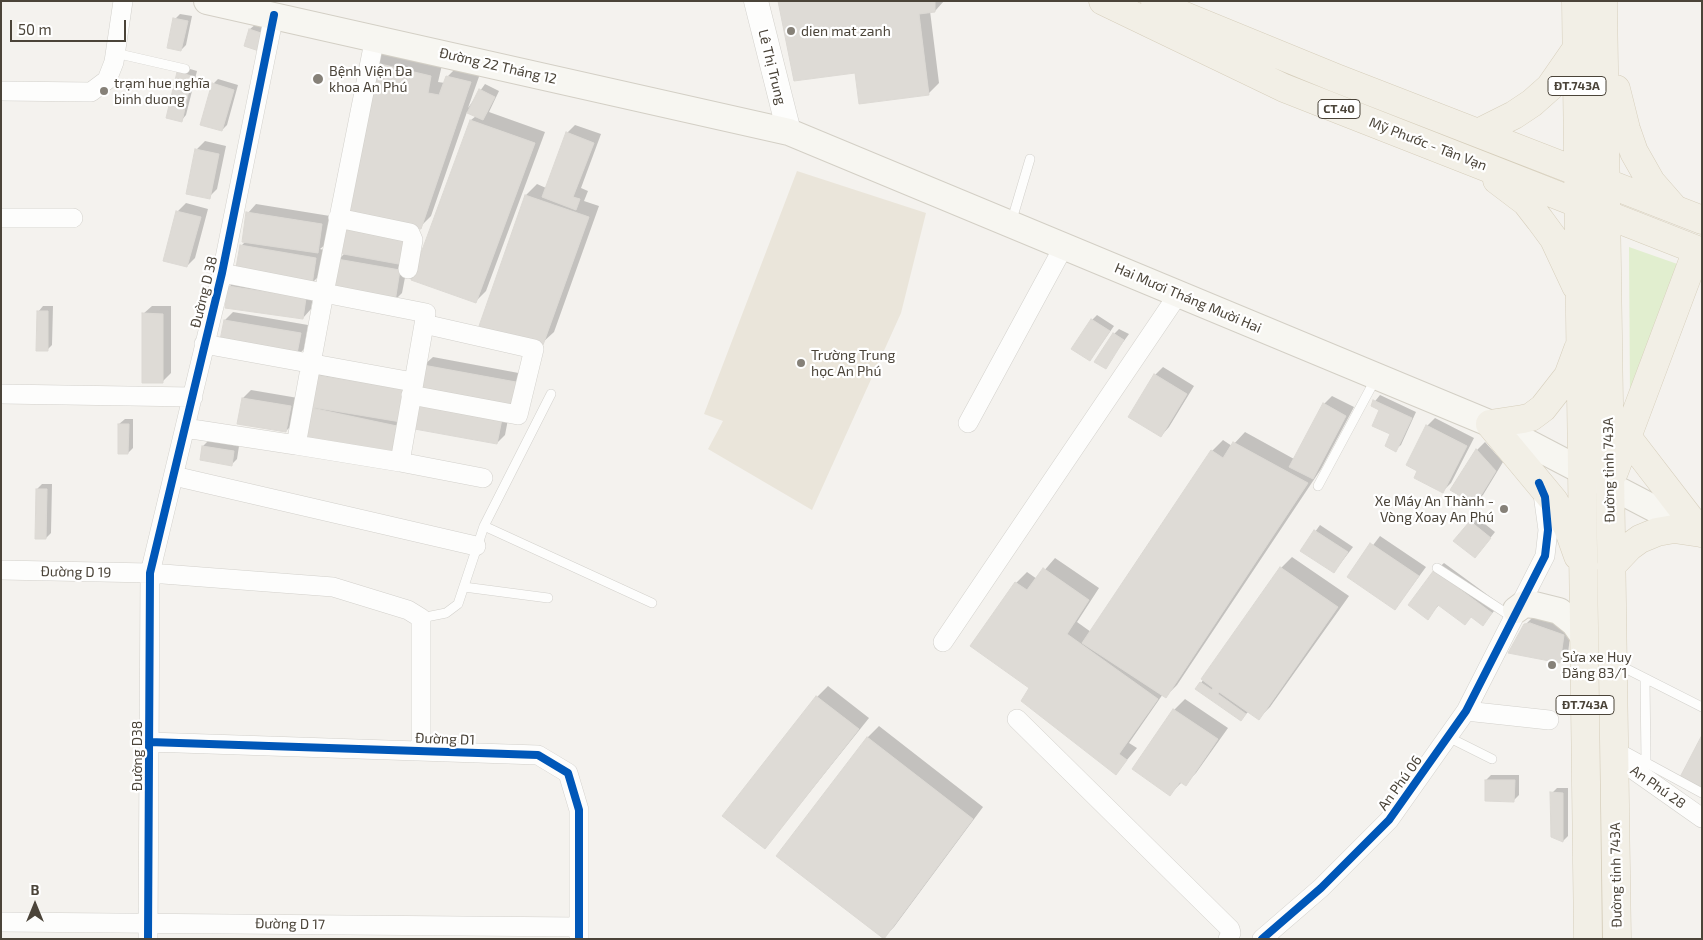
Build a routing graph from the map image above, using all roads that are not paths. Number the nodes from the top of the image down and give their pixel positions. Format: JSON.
{"nodes":[{"id":1,"x":123,"y":1,"type":"edge"},
{"id":2,"x":756,"y":1,"type":"edge"},
{"id":3,"x":1104,"y":1,"type":"edge"},
{"id":4,"x":1155,"y":1,"type":"edge"},
{"id":5,"x":1576,"y":1,"type":"edge"},
{"id":6,"x":218,"y":2,"type":"edge"},
{"id":7,"x":1603,"y":10,"type":"edge"},
{"id":8,"x":274,"y":15,"type":"junction"},
{"id":9,"x":375,"y":38,"type":"junction"},
{"id":10,"x":1577,"y":48,"type":"junction"},
{"id":11,"x":115,"y":53,"type":"junction"},
{"id":12,"x":184,"y":69,"type":"dead end"},
{"id":13,"x":1,"y":91,"type":"edge"},
{"id":14,"x":789,"y":132,"type":"junction"},
{"id":15,"x":1478,"y":133,"type":"junction"},
{"id":16,"x":1030,"y":159,"type":"dead end"},
{"id":17,"x":1472,"y":161,"type":"junction"},
{"id":18,"x":1579,"y":171,"type":"junction"},
{"id":19,"x":1607,"y":182,"type":"junction"},
{"id":20,"x":1580,"y":204,"type":"junction"},
{"id":21,"x":1675,"y":209,"type":"junction"},
{"id":22,"x":1607,"y":214,"type":"junction"},
{"id":23,"x":1,"y":218,"type":"edge"},
{"id":24,"x":73,"y":218,"type":"dead end"},
{"id":25,"x":338,"y":218,"type":"junction"},
{"id":26,"x":1702,"y":220,"type":"edge"},
{"id":27,"x":1011,"y":223,"type":"junction"},
{"id":28,"x":1064,"y":246,"type":"junction"},
{"id":29,"x":1699,"y":251,"type":"edge"},
{"id":30,"x":408,"y":269,"type":"dead end"},
{"id":31,"x":222,"y":273,"type":"junction"},
{"id":32,"x":324,"y":293,"type":"junction"},
{"id":33,"x":1179,"y":293,"type":"junction"},
{"id":34,"x":1582,"y":299,"type":"junction"},
{"id":35,"x":424,"y":324,"type":"junction"},
{"id":36,"x":1582,"y":339,"type":"junction"},
{"id":37,"x":204,"y":344,"type":"junction"},
{"id":38,"x":312,"y":363,"type":"junction"},
{"id":39,"x":1376,"y":378,"type":"junction"},
{"id":40,"x":412,"y":388,"type":"junction"},
{"id":41,"x":1,"y":394,"type":"edge"},
{"id":42,"x":551,"y":394,"type":"dead end"},
{"id":43,"x":193,"y":397,"type":"junction"},
{"id":44,"x":1608,"y":402,"type":"junction"},
{"id":45,"x":968,"y":423,"type":"dead end"},
{"id":46,"x":1490,"y":424,"type":"junction"},
{"id":47,"x":185,"y":428,"type":"junction"},
{"id":48,"x":1627,"y":438,"type":"junction"},
{"id":49,"x":296,"y":445,"type":"junction"},
{"id":50,"x":400,"y":462,"type":"junction"},
{"id":51,"x":1583,"y":471,"type":"junction"},
{"id":52,"x":174,"y":476,"type":"junction"},
{"id":53,"x":483,"y":478,"type":"dead end"},
{"id":54,"x":1540,"y":483,"type":"junction"},
{"id":55,"x":1609,"y":485,"type":"junction"},
{"id":56,"x":1318,"y":486,"type":"dead end"},
{"id":57,"x":484,"y":526,"type":"junction"},
{"id":58,"x":1702,"y":533,"type":"edge"},
{"id":59,"x":476,"y":546,"type":"junction"},
{"id":60,"x":1611,"y":566,"type":"junction"},
{"id":61,"x":1437,"y":568,"type":"dead end"},
{"id":62,"x":1,"y":570,"type":"edge"},
{"id":63,"x":150,"y":573,"type":"junction"},
{"id":64,"x":1584,"y":573,"type":"junction"},
{"id":65,"x":464,"y":587,"type":"junction"},
{"id":66,"x":548,"y":598,"type":"dead end"},
{"id":67,"x":652,"y":603,"type":"dead end"},
{"id":68,"x":1514,"y":614,"type":"junction"},
{"id":69,"x":420,"y":618,"type":"junction"},
{"id":70,"x":1585,"y":639,"type":"junction"},
{"id":71,"x":942,"y":642,"type":"dead end"},
{"id":72,"x":1613,"y":662,"type":"junction"},
{"id":73,"x":1645,"y":679,"type":"junction"},
{"id":74,"x":1702,"y":707,"type":"edge"},
{"id":75,"x":1466,"y":711,"type":"junction"},
{"id":76,"x":1017,"y":719,"type":"dead end"},
{"id":77,"x":1549,"y":720,"type":"dead end"},
{"id":78,"x":1448,"y":737,"type":"junction"},
{"id":79,"x":149,"y":742,"type":"junction"},
{"id":80,"x":1614,"y":750,"type":"junction"},
{"id":81,"x":421,"y":751,"type":"junction"},
{"id":82,"x":1492,"y":759,"type":"dead end"},
{"id":83,"x":1646,"y":762,"type":"junction"},
{"id":84,"x":1702,"y":793,"type":"edge"},
{"id":85,"x":1702,"y":818,"type":"edge"},
{"id":86,"x":1,"y":922,"type":"edge"},
{"id":87,"x":148,"y":931,"type":"edge"},
{"id":88,"x":579,"y":933,"type":"edge"},
{"id":89,"x":1269,"y":937,"type":"edge"},
{"id":90,"x":1228,"y":939,"type":"edge"},
{"id":91,"x":1588,"y":939,"type":"edge"},
{"id":92,"x":1617,"y":939,"type":"edge"}],
"edges":[{"from":1,"to":11,"type":"street"},
{"from":2,"to":14,"type":"street","name":"Lê Thị Trung"},
{"from":3,"to":17,"type":"main road","name":"Mỹ Phước - Tân Vạn","number":"CT.40"},
{"from":4,"to":15,"type":"main road","name":"Mỹ Phước - Tân Vạn","number":"CT.40"},
{"from":5,"to":10,"type":"main road","name":"Đường tỉnh 743A","number":"ĐT.743A"},
{"from":6,"to":8,"type":"main road","name":"Đường 22 Tháng 12"},
{"from":7,"to":19,"type":"main road","name":"Đường tỉnh 743A","number":"ĐT.743A"},
{"from":7,"to":21,"type":"main road"},
{"from":8,"to":9,"type":"main road","name":"Đường 22 Tháng 12"},
{"from":8,"to":31,"type":"street","name":"Đường D 38"},
{"from":9,"to":14,"type":"main road","name":"Đường 22 Tháng 12"},
{"from":9,"to":25,"type":"street"},
{"from":10,"to":15,"type":"main road"},
{"from":10,"to":18,"type":"main road","name":"Đường tỉnh 743A","number":"ĐT.743A"},
{"from":11,"to":12,"type":"lane"},
{"from":11,"to":13,"type":"street"},
{"from":14,"to":27,"type":"main road","name":"Hai Mươi Tháng Mười Hai"},
{"from":15,"to":18,"type":"main road","name":"Mỹ Phước - Tân Vạn","number":"CT.40"},
{"from":16,"to":27,"type":"lane"},
{"from":17,"to":20,"type":"main road","name":"Mỹ Phước - Tân Vạn","number":"CT.40"},
{"from":17,"to":34,"type":"main road"},
{"from":18,"to":19,"type":"main road","name":"Mỹ Phước - Tân Vạn","number":"CT.40"},
{"from":18,"to":20,"type":"main road","name":"Đường tỉnh 743A","number":"ĐT.743A"},
{"from":19,"to":21,"type":"main road","name":"Mỹ Phước - Tân Vạn","number":"CT.40"},
{"from":19,"to":22,"type":"main road","name":"Đường tỉnh 743A","number":"ĐT.743A"},
{"from":20,"to":22,"type":"main road","name":"Mỹ Phước - Tân Vạn","number":"CT.40"},
{"from":20,"to":34,"type":"main road","name":"Đường tỉnh 743A","number":"ĐT.743A"},
{"from":21,"to":26,"type":"main road","name":"Mỹ Phước - Tân Vạn","number":"CT.40"},
{"from":22,"to":29,"type":"main road","name":"Mỹ Phước - Tân Vạn","number":"CT.40"},
{"from":22,"to":44,"type":"main road","name":"Đường tỉnh 743A","number":"ĐT.743A"},
{"from":23,"to":24,"type":"street"},
{"from":25,"to":30,"type":"street"},
{"from":25,"to":32,"type":"street"},
{"from":27,"to":28,"type":"main road","name":"Hai Mươi Tháng Mười Hai"},
{"from":28,"to":33,"type":"main road","name":"Hai Mươi Tháng Mười Hai"},
{"from":28,"to":45,"type":"street"},
{"from":29,"to":48,"type":"main road"},
{"from":31,"to":32,"type":"street"},
{"from":31,"to":37,"type":"street","name":"Đường D 38"},
{"from":32,"to":35,"type":"street"},
{"from":32,"to":38,"type":"street"},
{"from":33,"to":39,"type":"main road","name":"Hai Mươi Tháng Mười Hai"},
{"from":33,"to":71,"type":"street"},
{"from":34,"to":36,"type":"main road","name":"Đường tỉnh 743A","number":"ĐT.743A"},
{"from":35,"to":40,"type":"street"},
{"from":35,"to":40,"type":"street"},
{"from":36,"to":46,"type":"main road"},
{"from":36,"to":51,"type":"main road","name":"Đường tỉnh 743A","number":"ĐT.743A"},
{"from":37,"to":38,"type":"street"},
{"from":37,"to":43,"type":"street","name":"Đường D 38"},
{"from":38,"to":40,"type":"street"},
{"from":38,"to":49,"type":"street"},
{"from":39,"to":46,"type":"main road","name":"Hai Mươi Tháng Mười Hai"},
{"from":39,"to":56,"type":"lane"},
{"from":40,"to":50,"type":"street"},
{"from":41,"to":43,"type":"street"},
{"from":42,"to":57,"type":"lane"},
{"from":43,"to":47,"type":"street","name":"Đường D 38"},
{"from":44,"to":48,"type":"main road"},
{"from":44,"to":55,"type":"main road","name":"Đường tỉnh 743A","number":"ĐT.743A"},
{"from":46,"to":51,"type":"main road","name":"Hai Mươi Tháng Mười Hai"},
{"from":46,"to":54,"type":"main road"},
{"from":47,"to":49,"type":"street"},
{"from":47,"to":52,"type":"street","name":"Đường D 38"},
{"from":48,"to":55,"type":"main road"},
{"from":48,"to":58,"type":"main road"},
{"from":49,"to":50,"type":"street"},
{"from":50,"to":53,"type":"street"},
{"from":51,"to":55,"type":"main road"},
{"from":51,"to":64,"type":"main road","name":"Đường tỉnh 743A","number":"ĐT.743A"},
{"from":52,"to":59,"type":"street"},
{"from":52,"to":63,"type":"street","name":"Đường D 38"},
{"from":54,"to":64,"type":"main road"},
{"from":54,"to":68,"type":"street","name":"An Phú 06"},
{"from":55,"to":58,"type":"main road"},
{"from":55,"to":60,"type":"main road","name":"Đường tỉnh 743A","number":"ĐT.743A"},
{"from":57,"to":59,"type":"lane"},
{"from":57,"to":67,"type":"lane"},
{"from":58,"to":60,"type":"main road"},
{"from":59,"to":65,"type":"lane"},
{"from":60,"to":72,"type":"main road","name":"Đường tỉnh 743A","number":"ĐT.743A"},
{"from":61,"to":68,"type":"lane"},
{"from":62,"to":63,"type":"street","name":"Đường D 19"},
{"from":63,"to":69,"type":"street","name":"Đường D 19"},
{"from":63,"to":79,"type":"street","name":"Đường D38"},
{"from":64,"to":70,"type":"main road","name":"Đường tỉnh 743A","number":"ĐT.743A"},
{"from":65,"to":66,"type":"lane"},
{"from":65,"to":69,"type":"lane"},
{"from":68,"to":70,"type":"main road"},
{"from":68,"to":75,"type":"street","name":"An Phú 06"},
{"from":69,"to":81,"type":"street"},
{"from":70,"to":91,"type":"main road","name":"Đường tỉnh 743A","number":"ĐT.743A"},
{"from":72,"to":73,"type":"lane"},
{"from":72,"to":80,"type":"main road","name":"Đường tỉnh 743A","number":"ĐT.743A"},
{"from":73,"to":74,"type":"lane"},
{"from":73,"to":83,"type":"lane"},
{"from":75,"to":77,"type":"street"},
{"from":75,"to":78,"type":"street","name":"An Phú 06"},
{"from":76,"to":90,"type":"street"},
{"from":78,"to":82,"type":"lane"},
{"from":78,"to":89,"type":"street","name":"An Phú 06"},
{"from":79,"to":81,"type":"street","name":"Đường D1"},
{"from":79,"to":87,"type":"street","name":"Đường D38"},
{"from":80,"to":83,"type":"lane"},
{"from":80,"to":85,"type":"street","name":"An Phú 28"},
{"from":80,"to":92,"type":"main road","name":"Đường tỉnh 743A","number":"ĐT.743A"},
{"from":81,"to":88,"type":"street","name":"Đường D1"},
{"from":83,"to":84,"type":"lane"},
{"from":86,"to":87,"type":"street","name":"Đường D 17"},
{"from":87,"to":88,"type":"street","name":"Đường D 17"}]}
